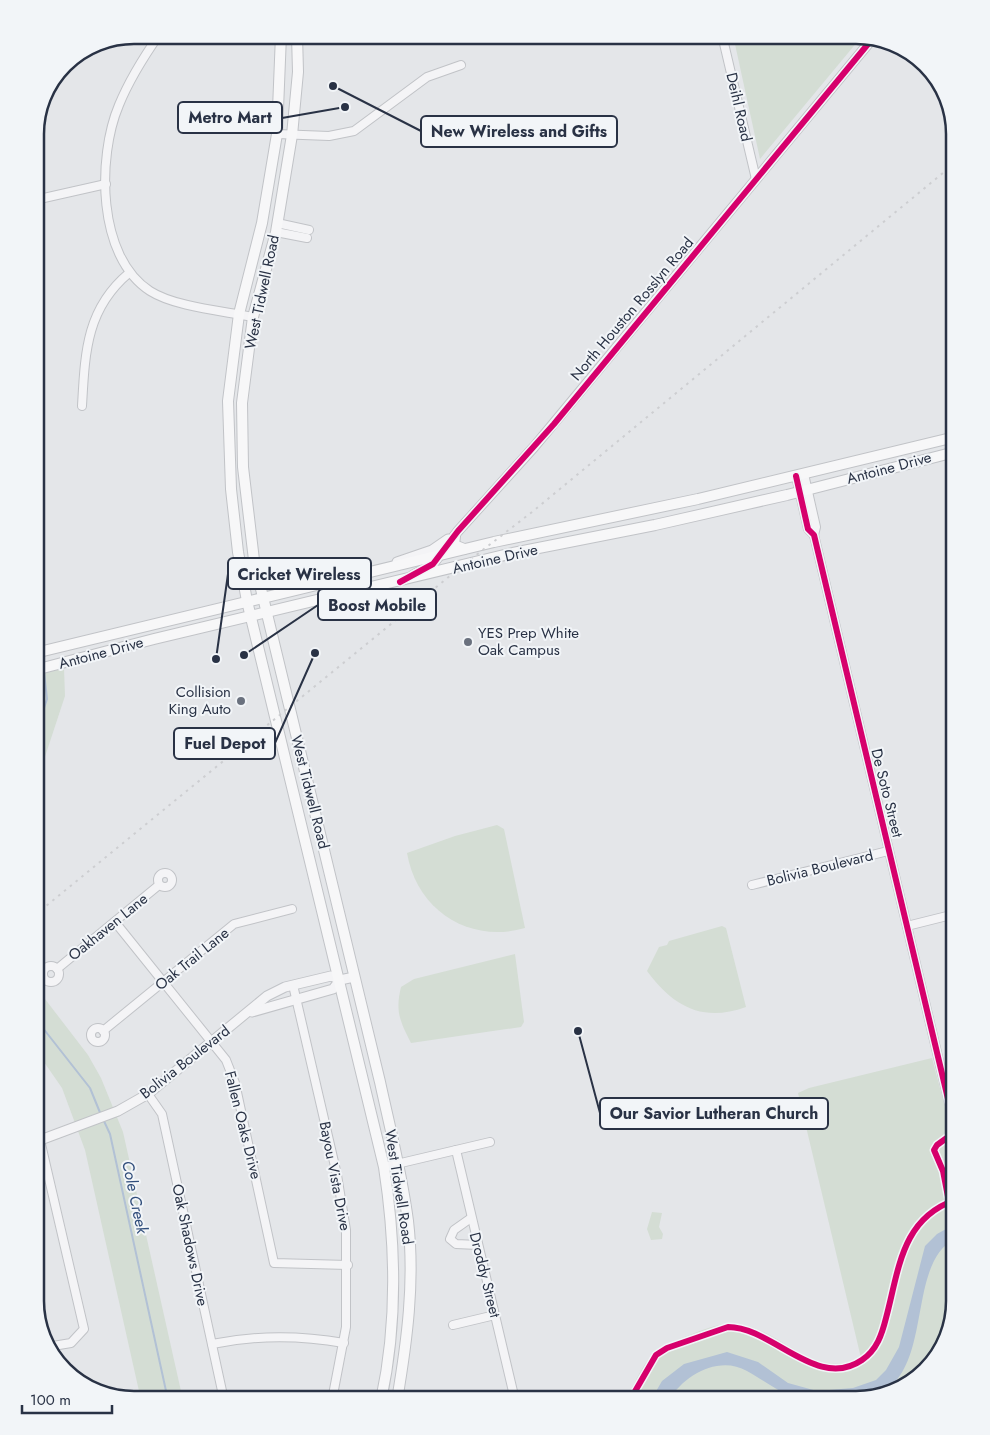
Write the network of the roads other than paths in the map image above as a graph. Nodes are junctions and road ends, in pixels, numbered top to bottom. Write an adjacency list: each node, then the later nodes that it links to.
1 (154, 44): 10 (street)
2 (281, 44): 7 (main road, West Tidwell Road)
3 (297, 44): 8 (main road, West Tidwell Road)
4 (724, 44): 9 (street, Deihl Road)
5 (868, 44): 9 (street, North Houston Rosslyn Road)
6 (461, 65): 8 (street)
7 (277, 134): 8 (street); 12 (main road, West Tidwell Road)
8 (292, 135): 13 (main road, West Tidwell Road)
9 (756, 179): 25 (street, North Houston Rosslyn Road)
10 (106, 184): 11 (street); 15 (street)
11 (44, 198)
12 (262, 224): 13 (main road); 16 (main road, West Tidwell Road)
13 (277, 227): 14 (street); 17 (main road, West Tidwell Road)
14 (308, 234)
15 (129, 273): 16 (street); 20 (street)
16 (239, 314): 17 (street); 18 (main road, West Tidwell Road)
17 (253, 317): 19 (main road, West Tidwell Road)
18 (228, 401): 19 (street); 33 (main road, West Tidwell Road)
19 (242, 403): 32 (main road, West Tidwell Road)
20 (82, 406)
21 (946, 439): 23 (main road, Antoine Drive)
22 (946, 454): 24 (main road, Antoine Drive)
23 (800, 475): 24 (street, De Soto Street); 26 (main road, Antoine Drive)
24 (804, 491): 30 (main road, Antoine Drive); 42 (street, De Soto Street)
25 (456, 533): 26 (main road); 27 (street, North Houston Rosslyn Road); 28 (street, North Houston Rosslyn Road)
26 (464, 549): 27 (main road, Antoine Drive)
27 (440, 555): 28 (main road, Antoine Drive); 30 (street, North Houston Rosslyn Road)
28 (383, 568): 29 (main road, Antoine Drive)
29 (361, 573): 31 (main road); 32 (main road, Antoine Drive)
30 (400, 582): 31 (main road, Antoine Drive)
31 (364, 589): 34 (main road, Antoine Drive)
32 (263, 598): 33 (main road, Antoine Drive); 34 (main road, West Tidwell Road)
33 (248, 601): 35 (main road, West Tidwell Road); 36 (main road, Antoine Drive)
34 (266, 612): 35 (main road, Antoine Drive); 38 (main road, West Tidwell Road)
35 (251, 616): 37 (main road, Antoine Drive); 39 (main road, West Tidwell Road)
36 (44, 651)
37 (44, 668)
38 (285, 691): 39 (main road); 40 (main road, West Tidwell Road)
39 (270, 696): 41 (main road, West Tidwell Road)
40 (309, 789): 41 (main road); 43 (main road, West Tidwell Road)
41 (295, 792): 44 (main road, West Tidwell Road)
42 (888, 851): 46 (street, Bolivia Boulevard); 50 (street, De Soto Street)
43 (329, 874): 44 (main road); 52 (main road, West Tidwell Road)
44 (315, 878): 53 (main road, West Tidwell Road)
45 (159, 885): 49 (street, Oakhaven Lane)
46 (752, 885)
47 (292, 909): 54 (street, Oak Trail Lane)
48 (946, 916): 50 (street)
49 (115, 922): 51 (street, Oakhaven Lane); 54 (street, Fallen Oaks Drive)
50 (907, 926): 62 (street, De Soto Street)
51 (57, 969)
52 (354, 977): 53 (street, Bolivia Boulevard); 60 (main road, West Tidwell Road)
53 (340, 980): 55 (street, Bolivia Boulevard); 56 (street, Bolivia Boulevard); 61 (main road, West Tidwell Road)
54 (163, 982): 58 (street, Oak Trail Lane); 59 (street, Fallen Oaks Drive)
55 (293, 985): 56 (street, Bayou Vista Drive); 57 (street, Bolivia Boulevard)
56 (296, 999): 57 (street, Bolivia Boulevard); 72 (street, Bayou Vista Drive)
57 (249, 1013): 59 (street, Bolivia Boulevard)
58 (103, 1031)
59 (213, 1042): 63 (street, Bolivia Boulevard); 72 (street, Fallen Oaks Drive)
60 (380, 1082): 61 (main road); 67 (main road, West Tidwell Road)
61 (365, 1084): 69 (main road, West Tidwell Road)
62 (946, 1090)
63 (148, 1094): 64 (street, Bolivia Boulevard); 78 (street, Oak Shadows Drive)
64 (44, 1139)
65 (490, 1142): 66 (street)
66 (456, 1150): 67 (street); 70 (street, Droddy Street)
67 (398, 1163): 69 (street); 74 (main road, West Tidwell Road)
68 (44, 1166): 79 (street)
69 (384, 1167): 73 (main road, West Tidwell Road)
70 (471, 1218): 71 (street, Droddy Street); 71 (street)
71 (478, 1245): 75 (street, Droddy Street)
72 (348, 1265): 77 (street, Bayou Vista Drive)
73 (395, 1286): 74 (main road); 82 (main road, West Tidwell Road)
74 (410, 1287): 83 (main road, West Tidwell Road)
75 (495, 1315): 76 (street); 84 (street, Droddy Street)
76 (453, 1325)
77 (344, 1343): 78 (street); 81 (street, Bayou Vista Drive)
78 (212, 1344): 80 (street, Oak Shadows Drive)
79 (56, 1346)
80 (222, 1391)
81 (334, 1391)
82 (382, 1391)
83 (398, 1391)
84 (513, 1391)

